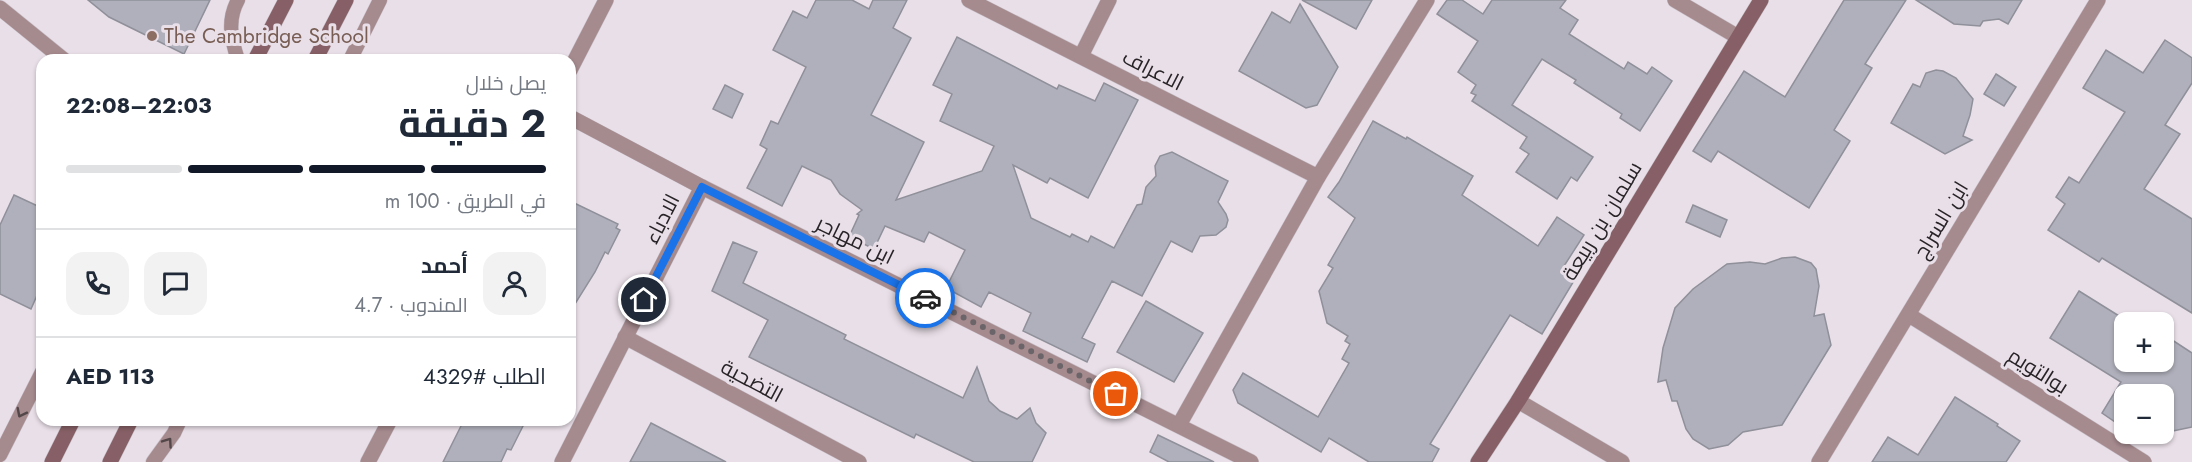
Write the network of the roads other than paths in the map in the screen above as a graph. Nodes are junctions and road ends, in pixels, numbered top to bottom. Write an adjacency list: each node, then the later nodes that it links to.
1 (238, 0): 15 (lane)
2 (286, 0): 16 (street)
3 (346, 0): 17 (street)
4 (380, 0): 18 (lane)
5 (606, 0): 20 (street)
6 (969, 0): 19 (street, الاعراف)
7 (1110, 0): 19 (street)
8 (1427, 0): 22 (street)
9 (1675, 0): 13 (street)
10 (1761, 0): 13 (street, سلمان بن ربيعة)
11 (2098, 0): 24 (street, ابن السراج)
12 (0, 8): 14 (street)
13 (1738, 37): 27 (street, سلمان بن ربيعة)
14 (57, 54)
15 (236, 54)
16 (258, 54)
17 (318, 54)
18 (353, 54)
19 (1081, 56): 22 (street, الاعراف)
20 (576, 58)
21 (576, 120): 23 (street, ابن مهاجر)
22 (1318, 177): 28 (street)
23 (702, 187): 25 (street, الادباء); 28 (street, ابن مهاجر)
24 (1909, 315): 43 (street, ابن السراج); 44 (street, بوالتويم)
25 (625, 337): 38 (street, الادباء); 39 (street, التضحية)
26 (36, 384): 33 (lane, one-way to 33)
27 (1518, 401): 41 (street, سلمان بن ربيعة); 42 (street)
28 (1179, 424): 40 (street, ابن مهاجر)
29 (70, 426): 34 (street)
30 (128, 426): 35 (street)
31 (177, 426): 36 (lane, one-way to 31)
32 (387, 426): 37 (street)
33 (0, 455)
34 (52, 462)
35 (110, 462)
36 (153, 462)
37 (368, 462)
38 (562, 462)
39 (859, 462)
40 (1251, 462)
41 (1478, 462)
42 (1622, 462)
43 (1819, 462)
44 (2145, 462)

